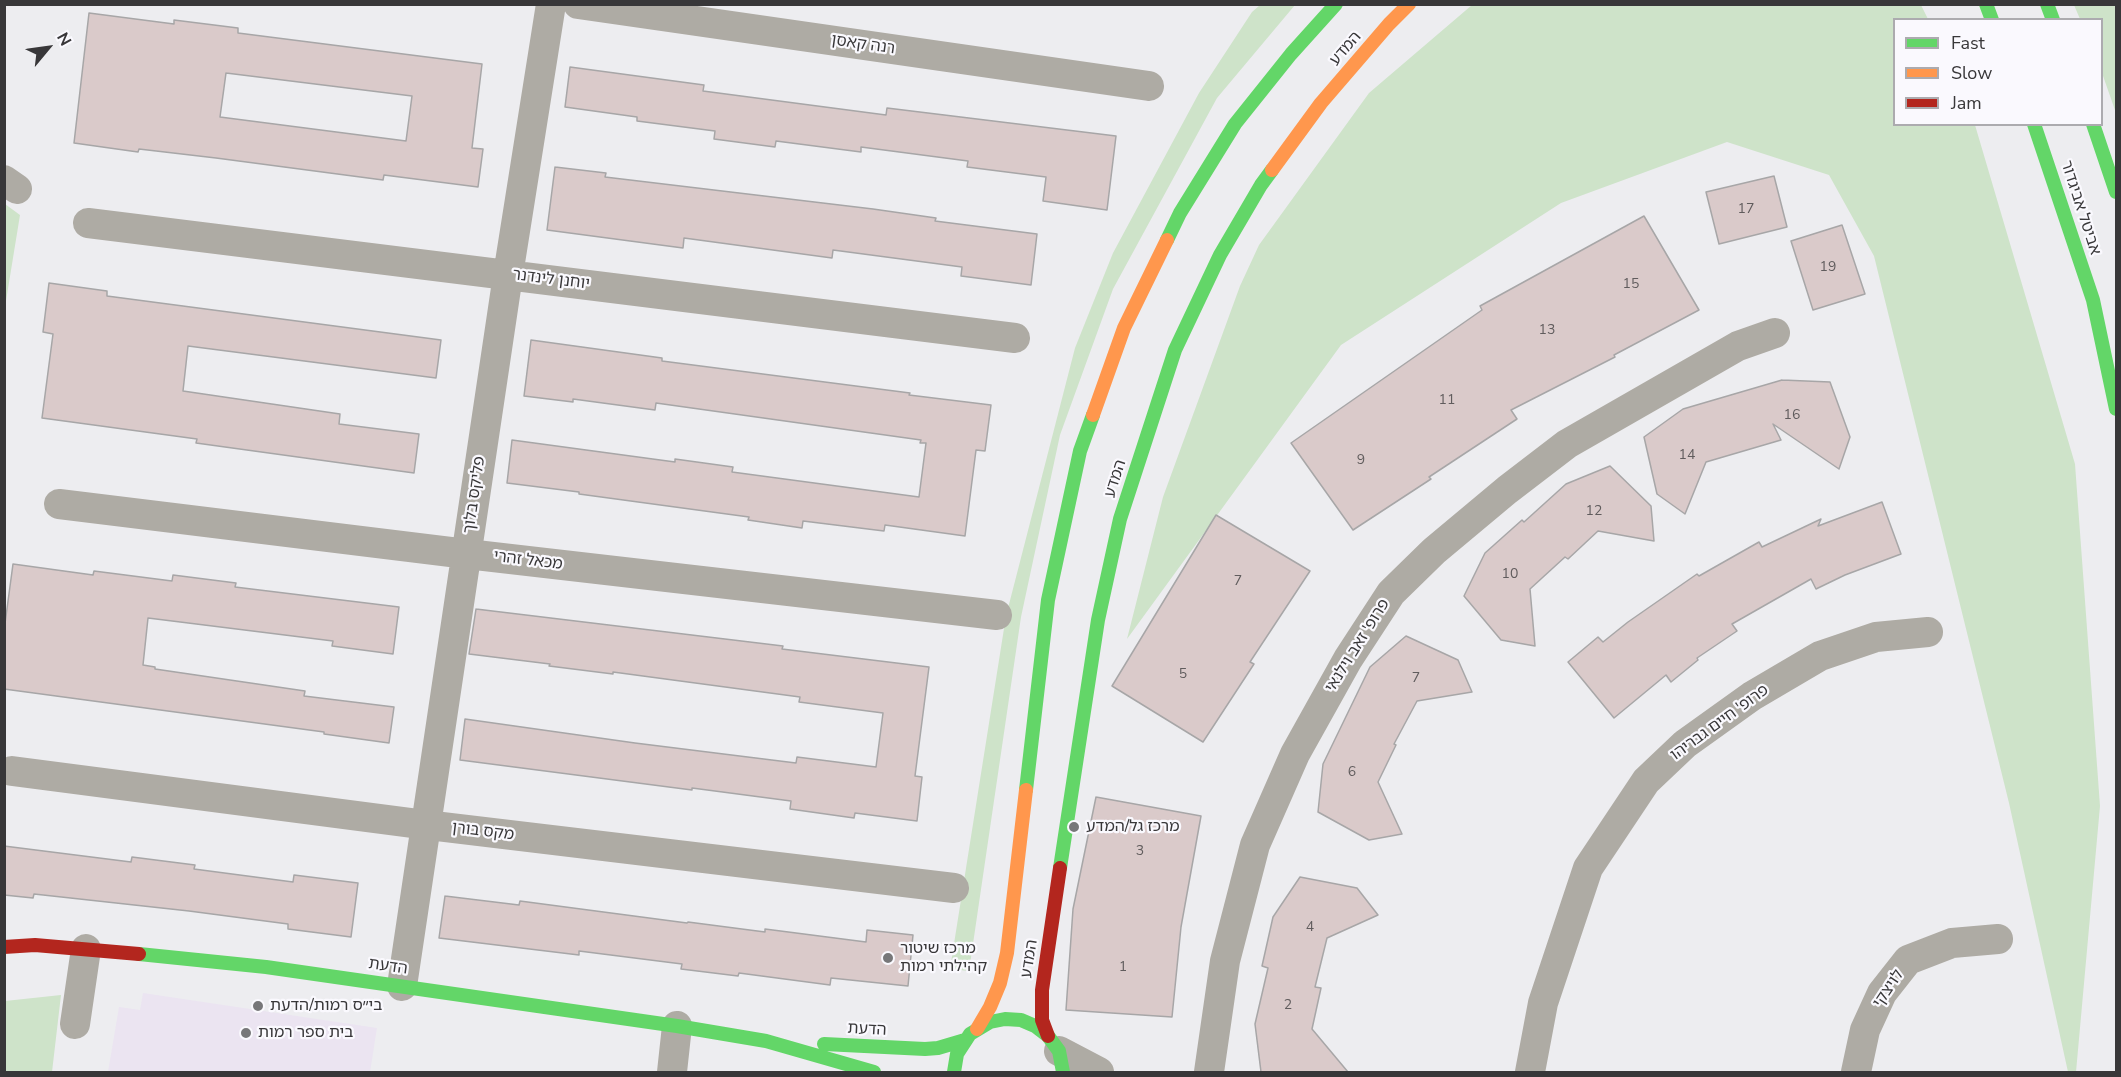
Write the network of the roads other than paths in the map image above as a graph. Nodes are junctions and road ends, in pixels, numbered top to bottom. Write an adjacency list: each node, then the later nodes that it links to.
1 (551, 4): 12 (street, פליקס בלוך)
2 (578, 4): 7 (street, רנה קאסן)
3 (1336, 4): 29 (street, המדע)
4 (1409, 4): 32 (street, המדע)
5 (2047, 4): 6 (street)
6 (2053, 18)
7 (1149, 86)
8 (2035, 126): 15 (street, אביטל אביגדור)
9 (2094, 126): 10 (street)
10 (2116, 192)
11 (88, 223): 12 (street, יוחנן לינדנר)
12 (508, 275): 14 (street, יוחנן לינדנר); 17 (street, פליקס בלוך)
13 (1775, 333): 37 (street, פרופ' זאב וילנאי)
14 (1015, 338)
15 (2116, 409)
16 (58, 504): 17 (street, מכאל זהרי)
17 (467, 554): 18 (street, מכאל זהרי); 21 (street, פליקס בלוך)
18 (997, 615)
19 (1928, 632): 38 (street, פרופ' חיים גבריהו)
20 (12, 771): 21 (street, מקס בורן)
21 (427, 825): 22 (street, מקס בורן); 26 (street, פליקס בלוך)
22 (954, 888)
23 (1998, 939): 39 (street, לויצקי)
24 (4, 947): 25 (street, הדעת)
25 (86, 949): 26 (street, הדעת); 27 (street)
26 (402, 986): 28 (street, הדעת)
27 (75, 1024)
28 (677, 1026): 31 (street, הדעת); 33 (street)
29 (977, 1029): 30 (street); 32 (street)
30 (965, 1040): 31 (street, הדעת); 35 (street)
31 (766, 1041): 34 (street, הדעת)
32 (1056, 1053): 36 (street)
33 (672, 1072)
34 (874, 1072)
35 (954, 1072)
36 (1099, 1072)
37 (1209, 1072)
38 (1530, 1072)
39 (1857, 1072)

